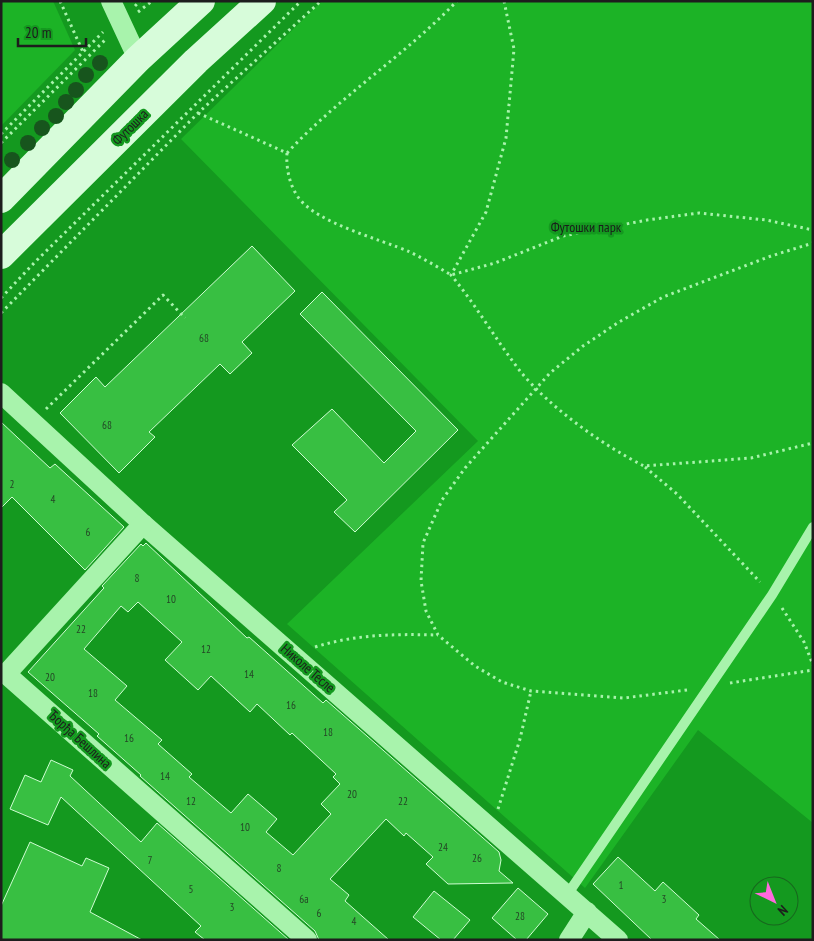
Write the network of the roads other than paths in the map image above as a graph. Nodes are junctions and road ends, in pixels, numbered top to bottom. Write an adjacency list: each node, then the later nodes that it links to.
1 (202, 1): 4 (main road)
2 (262, 1): 6 (main road, Футошка)
3 (115, 10): 4 (street)
4 (138, 58): 5 (main road)
5 (1, 199)
6 (1, 255)
7 (1, 393): 8 (street, Николе Тесле)
8 (144, 524): 10 (street, Николе Тесле); 12 (street, Ђорђа Бешлина)
9 (813, 527): 10 (lane)
10 (567, 895): 11 (street, Николе Тесле)
11 (587, 912): 13 (street); 14 (street, Николе Тесле)
12 (307, 940)
13 (569, 940)
14 (618, 940)

